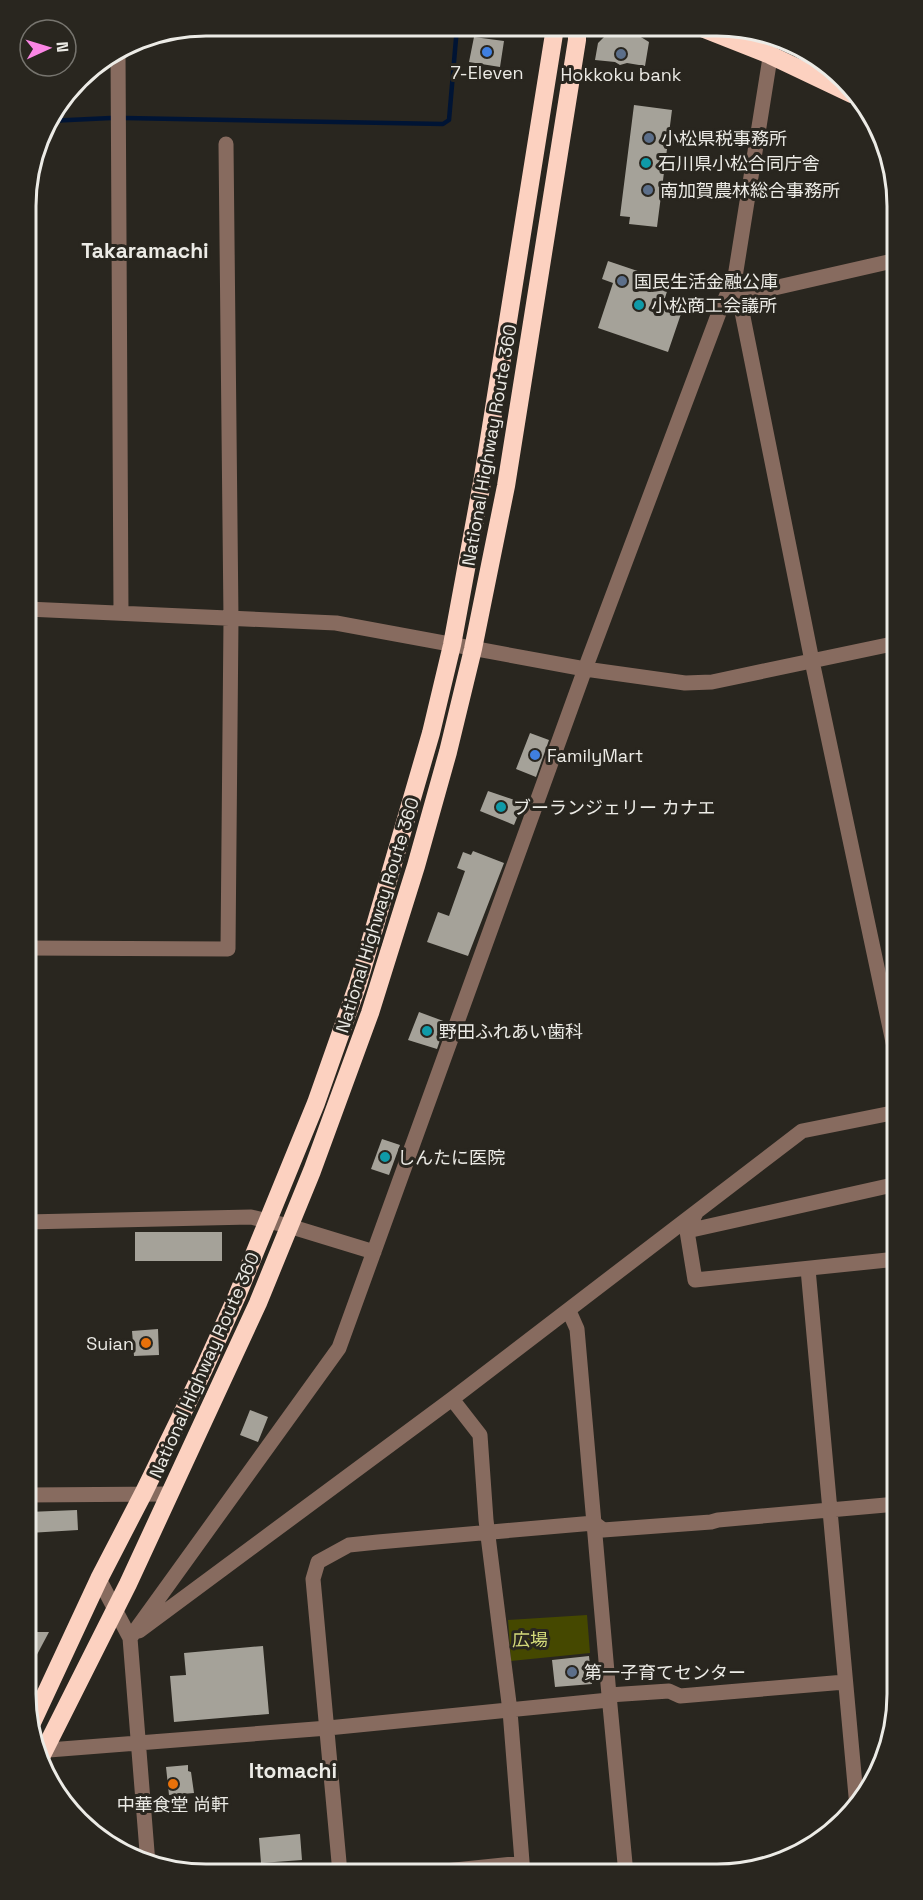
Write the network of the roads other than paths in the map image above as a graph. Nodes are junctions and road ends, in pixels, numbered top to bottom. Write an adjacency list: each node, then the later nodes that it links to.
1 (554, 36): 14 (highway, National Highway Route 360)
2 (577, 36): 16 (highway, National Highway Route 360)
3 (733, 37): 4 (highway)
4 (772, 47): 6 (highway); 9 (street)
5 (118, 61): 12 (street)
6 (835, 84)
7 (226, 144): 13 (street)
8 (887, 262): 10 (street)
9 (735, 277): 10 (street); 18 (street)
10 (739, 296): 17 (street)
11 (36, 609): 12 (street)
12 (121, 613): 13 (street)
13 (231, 619): 14 (street); 19 (street)
14 (452, 645): 16 (street); 24 (highway, National Highway Route 360)
15 (887, 645): 17 (street)
16 (473, 649): 18 (street); 26 (highway, National Highway Route 360)
17 (812, 661): 18 (street); 20 (street)
18 (585, 669): 28 (street)
19 (36, 948)
20 (887, 1014)
21 (887, 1114): 23 (street)
22 (887, 1187): 27 (street)
23 (699, 1208): 27 (street); 31 (street)
24 (268, 1221): 25 (street); 26 (street); 34 (highway, National Highway Route 360)
25 (36, 1222)
26 (289, 1226): 28 (street); 35 (highway, National Highway Route 360)
27 (687, 1231): 30 (street)
28 (374, 1252): 42 (street)
29 (887, 1260): 30 (street)
30 (808, 1269): 37 (street)
31 (569, 1311): 32 (street); 38 (street)
32 (452, 1399): 39 (street); 42 (street)
33 (36, 1494): 34 (street)
34 (143, 1494): 35 (street); 40 (highway, National Highway Route 360)
35 (169, 1494): 41 (highway, National Highway Route 360)
36 (887, 1505): 37 (street)
37 (828, 1510): 38 (street); 43 (street)
38 (594, 1523): 39 (street); 44 (street)
39 (488, 1532): 45 (street); 47 (street)
40 (99, 1579): 41 (street); 46 (highway, National Highway Route 360)
41 (115, 1610): 42 (street); 48 (highway, National Highway Route 360)
42 (130, 1638): 49 (street)
43 (845, 1682): 44 (street); 51 (street)
44 (609, 1698): 45 (street); 55 (street)
45 (510, 1710): 47 (street); 54 (street)
46 (37, 1712)
47 (328, 1728): 49 (street); 53 (street)
48 (44, 1744)
49 (138, 1744): 50 (street); 52 (street)
50 (46, 1752)
51 (856, 1792)
52 (147, 1853)
53 (339, 1864)
54 (523, 1864)
55 (625, 1864)

